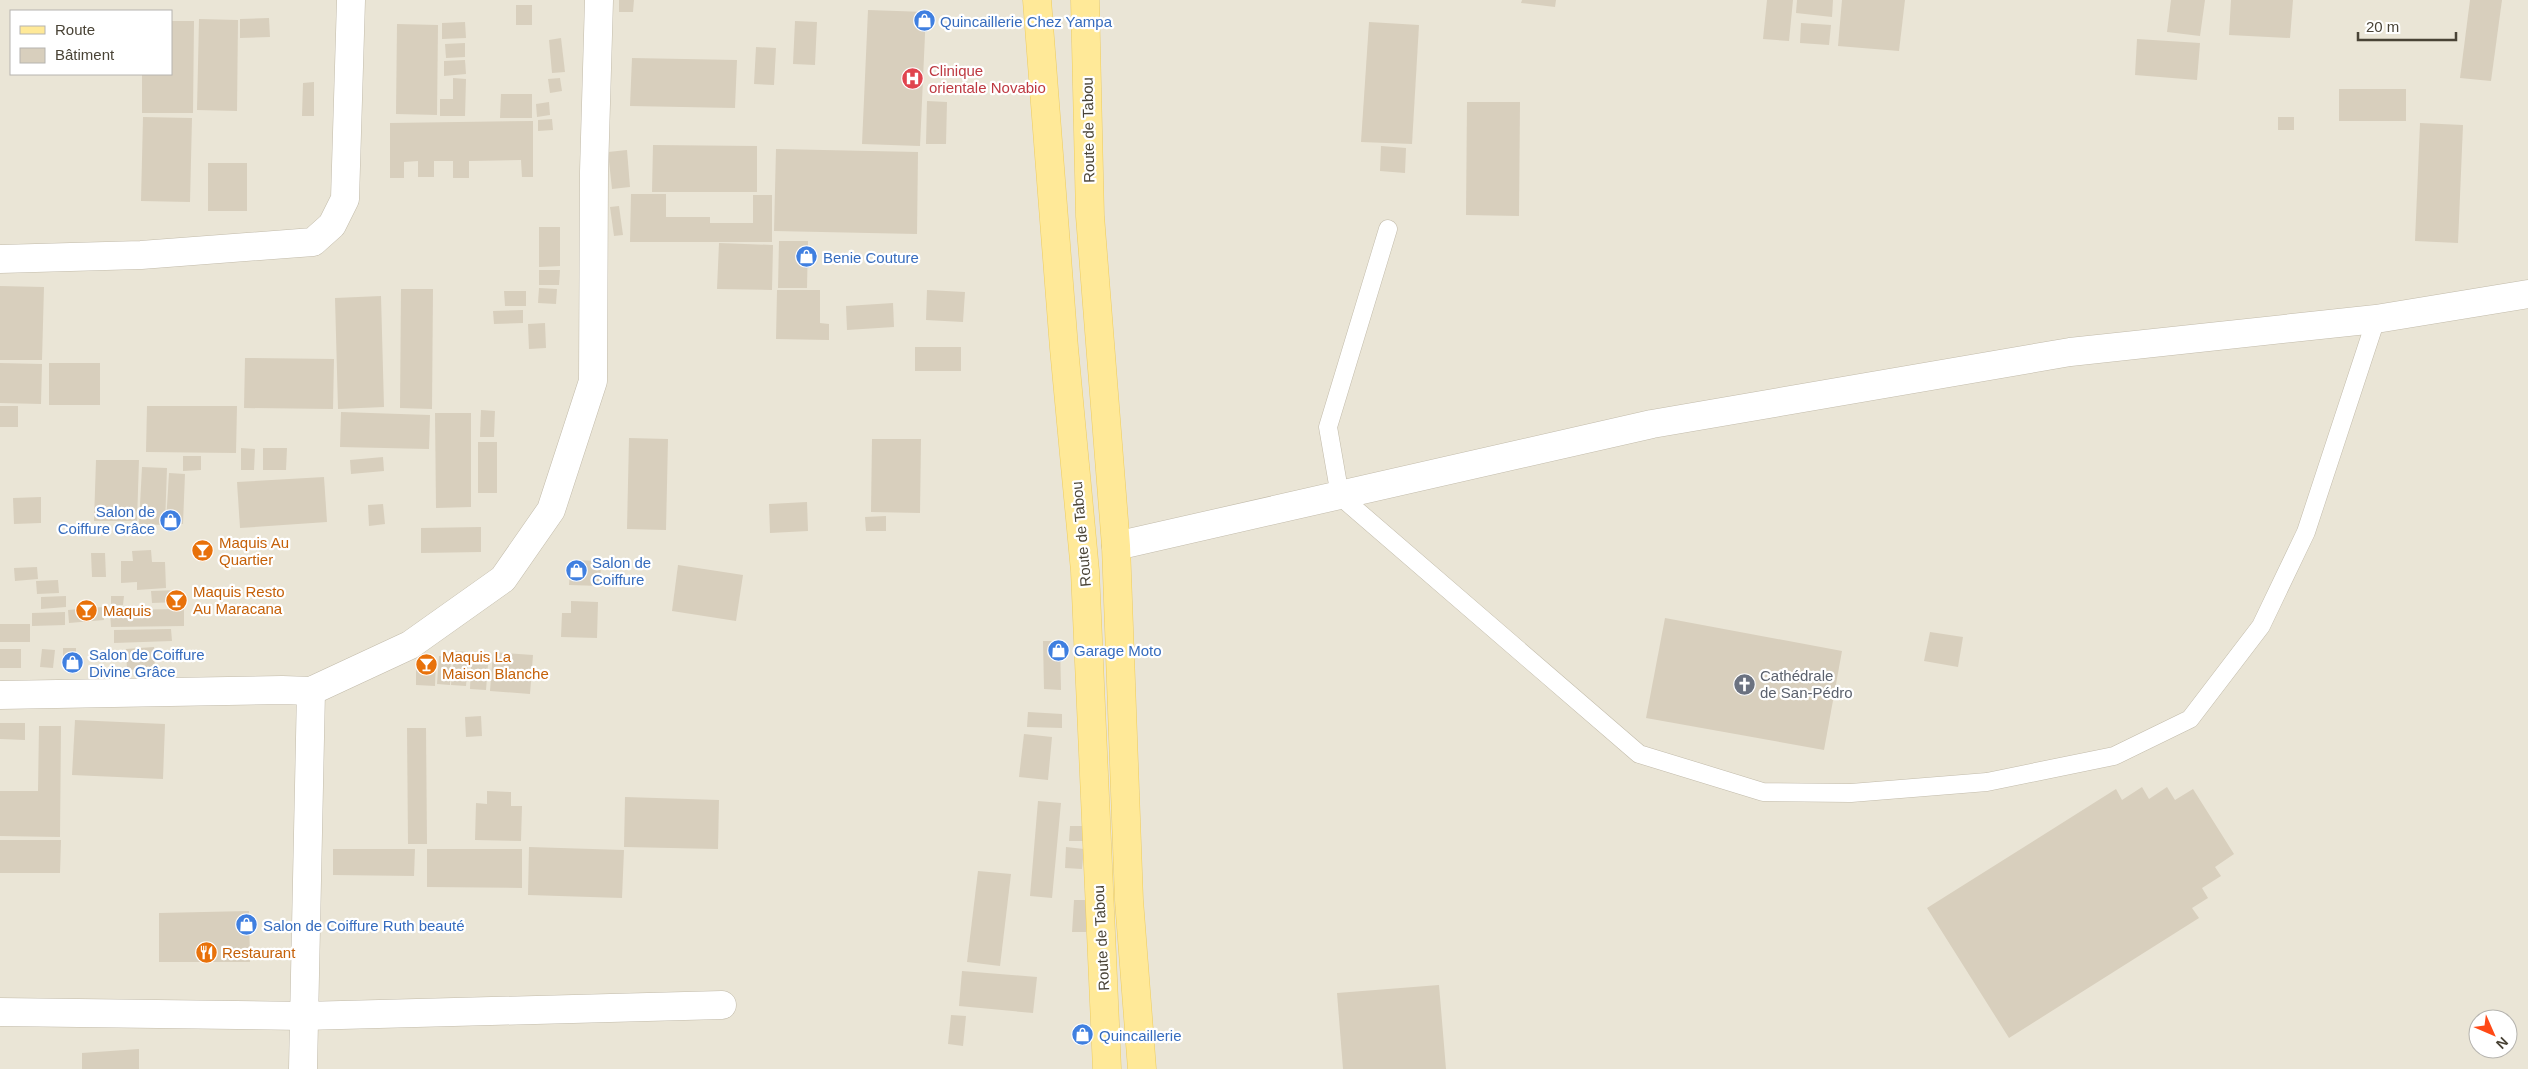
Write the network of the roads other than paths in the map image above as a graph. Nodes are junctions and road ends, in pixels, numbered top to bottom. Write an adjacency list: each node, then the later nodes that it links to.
1 (350, 0): 6 (street)
2 (599, 0): 11 (street)
3 (1037, 0): 17 (main road, Route de Tabou)
4 (1085, 0): 10 (main road, Route de Tabou)
5 (1388, 229): 9 (lane)
6 (0, 259)
7 (2528, 294): 8 (street)
8 (2376, 319): 9 (street); 9 (lane)
9 (1340, 496): 10 (street)
10 (1116, 546): 18 (main road, Route de Tabou)
11 (312, 691): 12 (street); 15 (street)
12 (0, 695)
13 (722, 1005): 15 (street)
14 (0, 1012): 15 (street)
15 (304, 1016): 16 (street)
16 (304, 1069)
17 (1106, 1069)
18 (1142, 1069)

